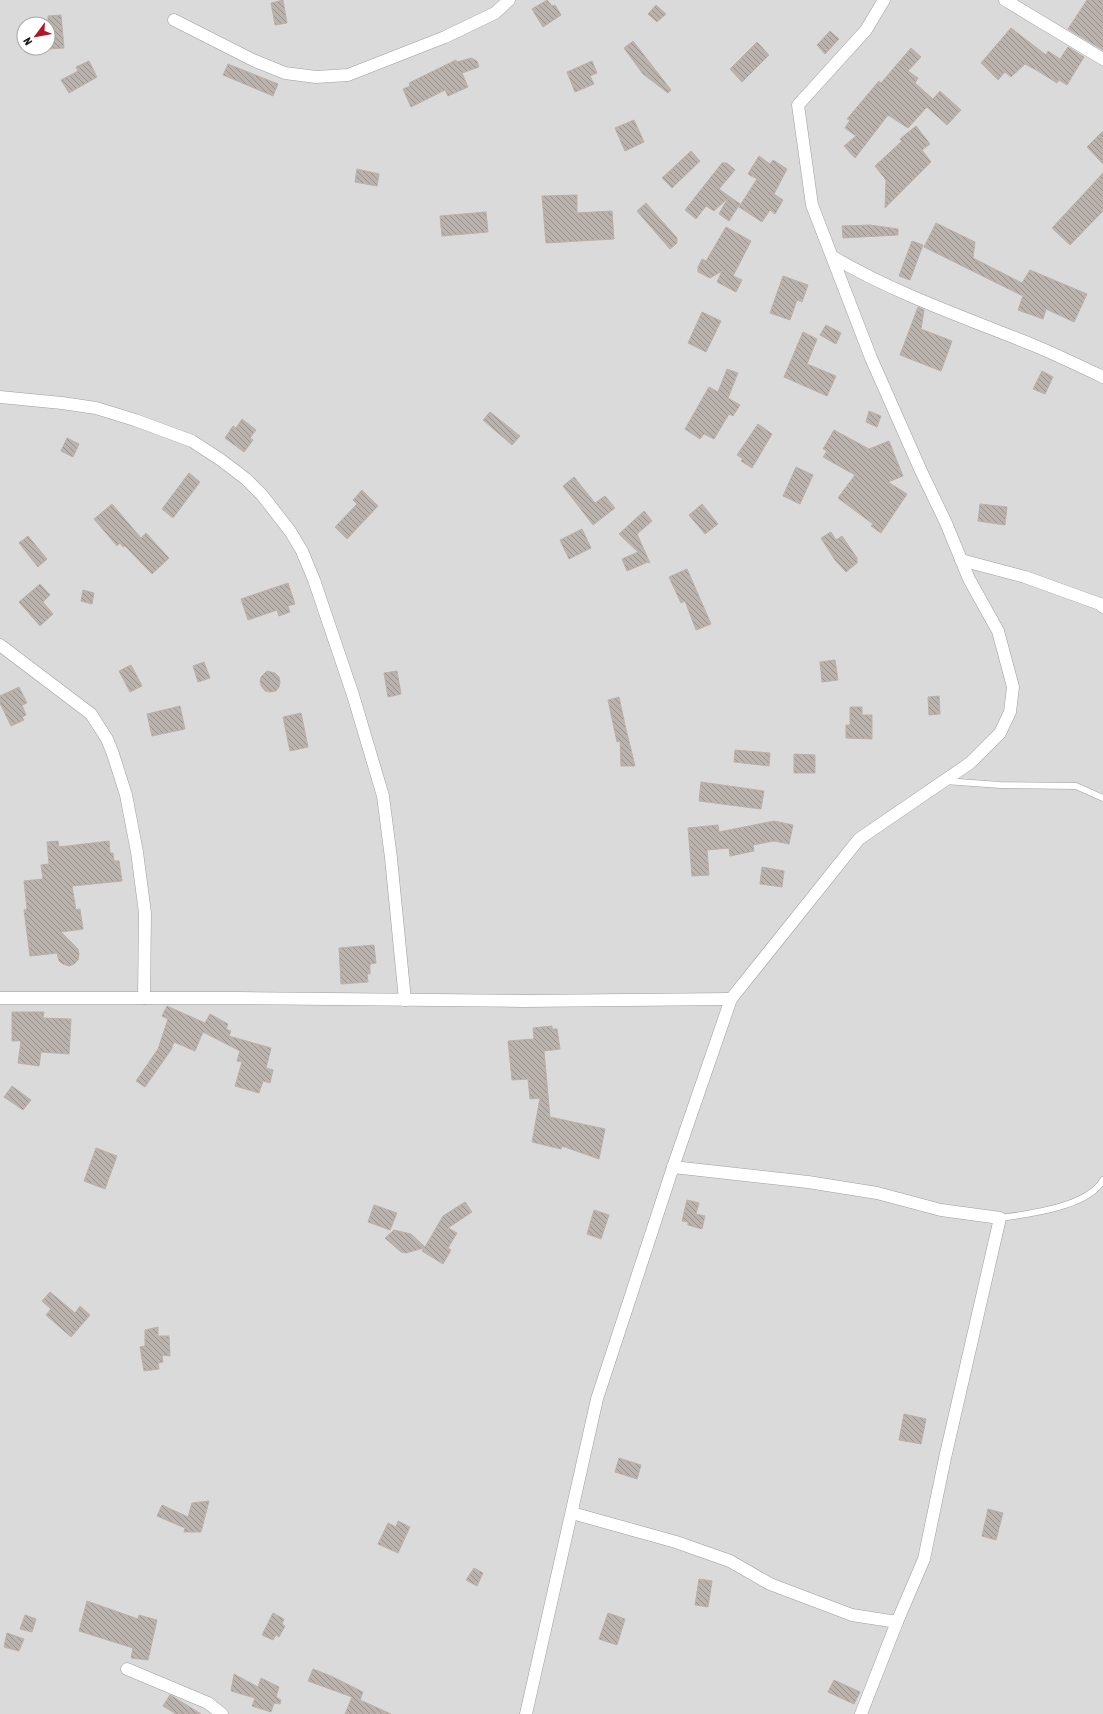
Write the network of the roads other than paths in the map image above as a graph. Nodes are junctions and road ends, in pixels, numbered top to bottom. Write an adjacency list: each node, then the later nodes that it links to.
1 (510, 0): 4 (street)
2 (884, 0): 6 (street)
3 (1005, 0): 5 (street)
4 (174, 20)
5 (1103, 59)
6 (832, 257): 7 (street); 9 (street)
7 (1103, 377)
8 (0, 397): 17 (street)
9 (961, 560): 10 (street); 12 (street)
10 (1103, 607)
11 (0, 645): 15 (street)
12 (943, 781): 13 (lane); 16 (street)
13 (1103, 798)
14 (0, 998): 15 (street)
15 (144, 998): 17 (street)
16 (731, 999): 17 (street); 18 (street)
17 (405, 1000)
18 (673, 1167): 20 (street); 21 (street)
19 (1103, 1180): 20 (lane)
20 (1000, 1218): 22 (street)
21 (572, 1513): 22 (street); 25 (street)
22 (897, 1622): 26 (street)
23 (126, 1670): 24 (street)
24 (222, 1714)
25 (526, 1714)
26 (861, 1714)

